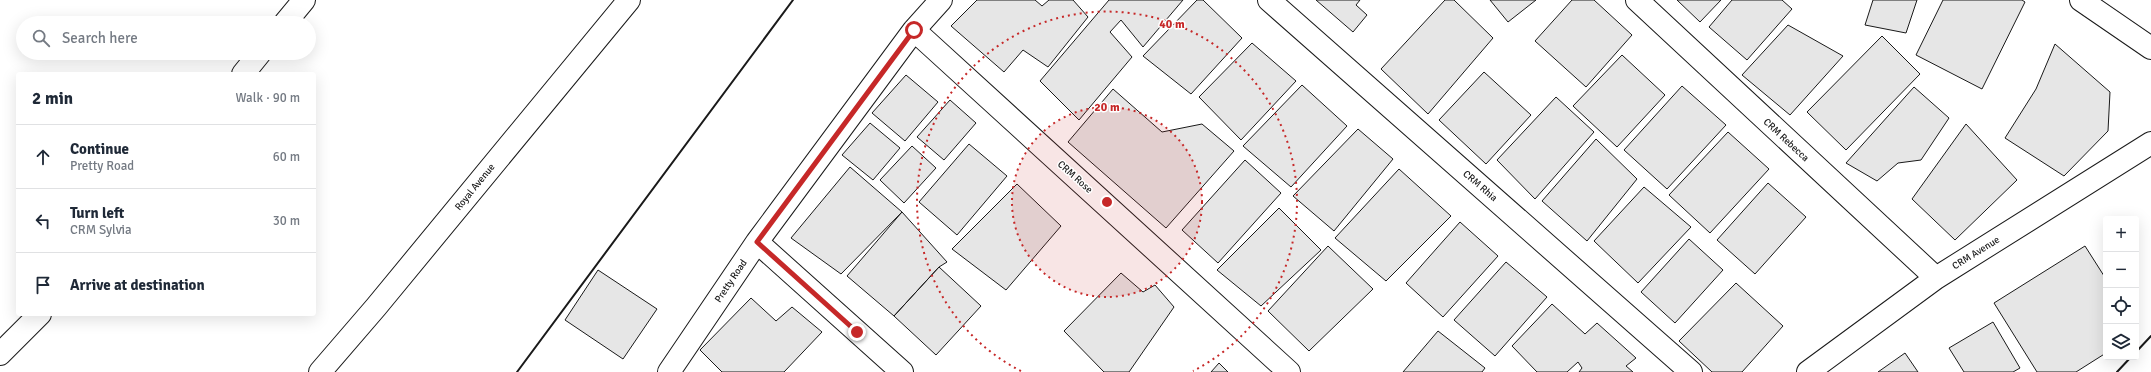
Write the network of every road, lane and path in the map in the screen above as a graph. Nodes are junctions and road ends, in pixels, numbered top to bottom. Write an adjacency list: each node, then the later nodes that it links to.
1 (304, 0): 7 (street)
2 (629, 0): 17 (street, Royal Avenue)
3 (940, 0): 8 (street, Pretty Road)
4 (1269, 0): 21 (street, CRM Rhia)
5 (1637, 0): 14 (street, CRM Rebecca)
6 (2081, 0): 9 (street)
7 (291, 16)
8 (914, 30): 13 (street, Pretty Road); 20 (street, CRM Rose)
9 (2151, 48)
10 (254, 60): 11 (street)
11 (245, 72)
12 (2151, 144): 14 (street, CRM Avenue)
13 (757, 242): 18 (street, Pretty Road); 19 (street)
14 (1936, 278): 22 (street, CRM Avenue)
15 (38, 316): 16 (street)
16 (0, 354)
17 (320, 372)
18 (669, 372)
19 (902, 372)
20 (1289, 372)
21 (1691, 372)
22 (1808, 372)

